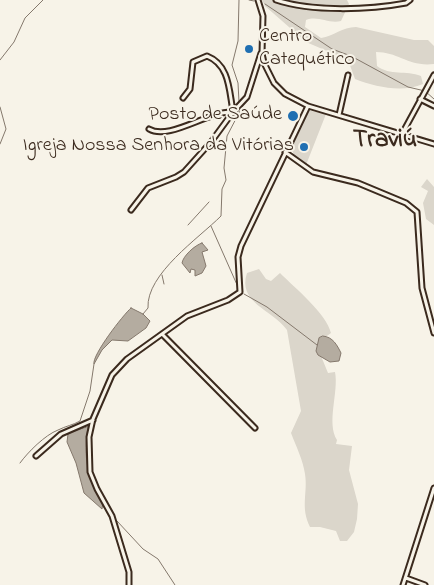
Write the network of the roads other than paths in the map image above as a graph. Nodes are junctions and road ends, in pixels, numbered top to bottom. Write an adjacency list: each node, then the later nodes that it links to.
1 (258, 0): 4 (street)
2 (276, 0): 3 (street)
3 (410, 0)
4 (262, 53): 9 (street); 11 (street)
5 (348, 75): 12 (street)
6 (434, 75): 8 (street)
7 (183, 98): 11 (street)
8 (420, 99): 10 (street); 14 (street)
9 (308, 106): 12 (street); 16 (street)
10 (434, 106)
11 (233, 112): 13 (street); 17 (street)
12 (339, 115): 14 (street)
13 (149, 129)
14 (402, 134): 15 (street)
15 (434, 144)
16 (285, 152): 18 (street); 19 (street)
17 (131, 210)
18 (434, 333)
19 (162, 334): 20 (street); 21 (street)
20 (93, 419): 22 (street); 25 (street)
21 (255, 428)
22 (36, 456)
23 (434, 488): 24 (street)
24 (406, 578): 26 (street); 27 (street)
25 (130, 585)
26 (403, 585)
27 (425, 585)

